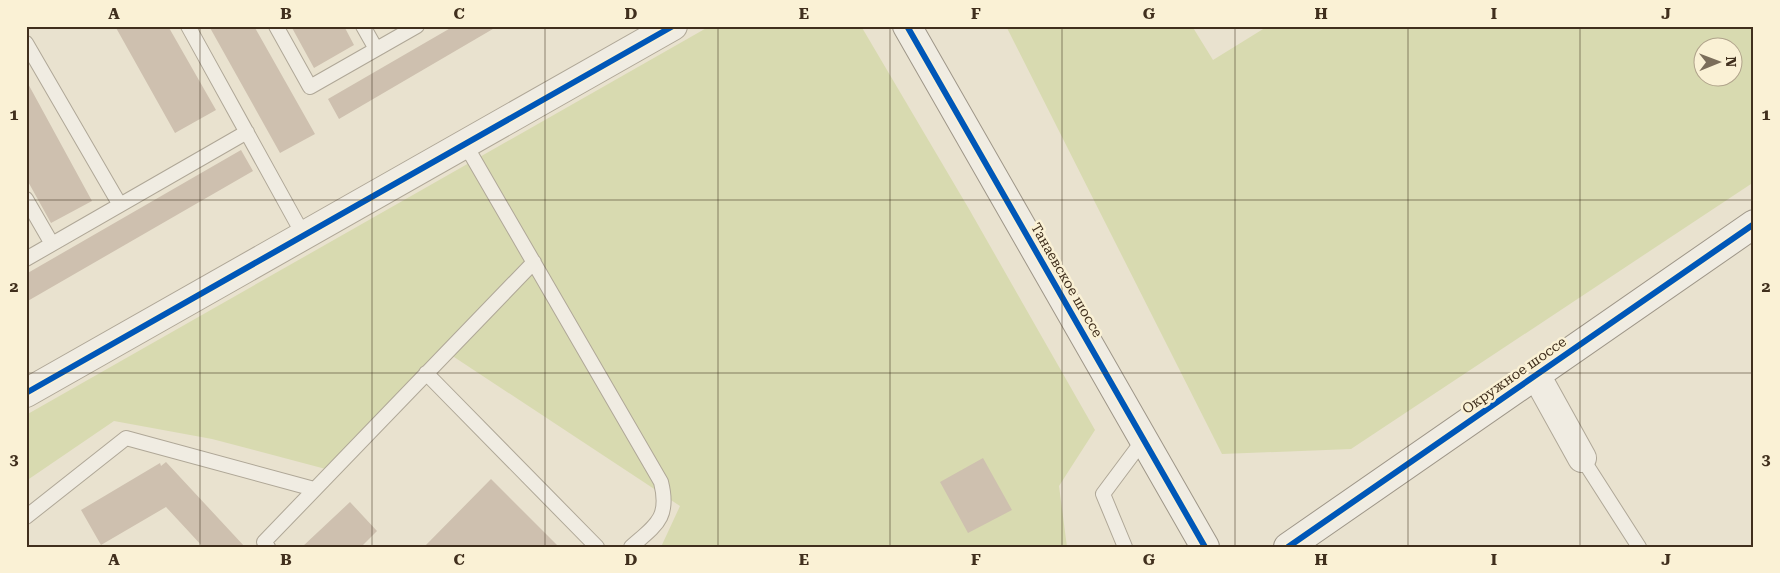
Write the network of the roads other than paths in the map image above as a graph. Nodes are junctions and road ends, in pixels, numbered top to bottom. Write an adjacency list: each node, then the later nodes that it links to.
1 (188, 26): 9 (lane)
2 (276, 26): 8 (lane)
3 (363, 26): 8 (lane)
4 (417, 26): 8 (lane)
5 (673, 26): 10 (street)
6 (907, 26): 21 (street, Танаевское шоссе)
7 (26, 42): 12 (lane)
8 (376, 50)
9 (247, 132): 12 (lane); 14 (lane)
10 (465, 144): 14 (street); 17 (lane)
11 (26, 198): 15 (lane)
12 (120, 205): 15 (lane)
13 (1754, 224): 19 (street, Окружное шоссе)
14 (304, 236): 20 (street)
15 (52, 244): 16 (lane)
16 (26, 259)
17 (534, 262): 18 (lane); 27 (lane)
18 (426, 373): 23 (lane); 26 (lane)
19 (1536, 375): 22 (street); 30 (street, Окружное шоссе)
20 (26, 394)
21 (1144, 440): 28 (lane); 29 (street, Танаевское шоссе)
22 (1582, 458): 31 (lane)
23 (314, 489): 24 (lane); 25 (lane)
24 (26, 517)
25 (268, 547)
26 (597, 547)
27 (631, 547)
28 (1125, 547)
29 (1205, 547)
30 (1288, 547)
31 (1639, 547)

